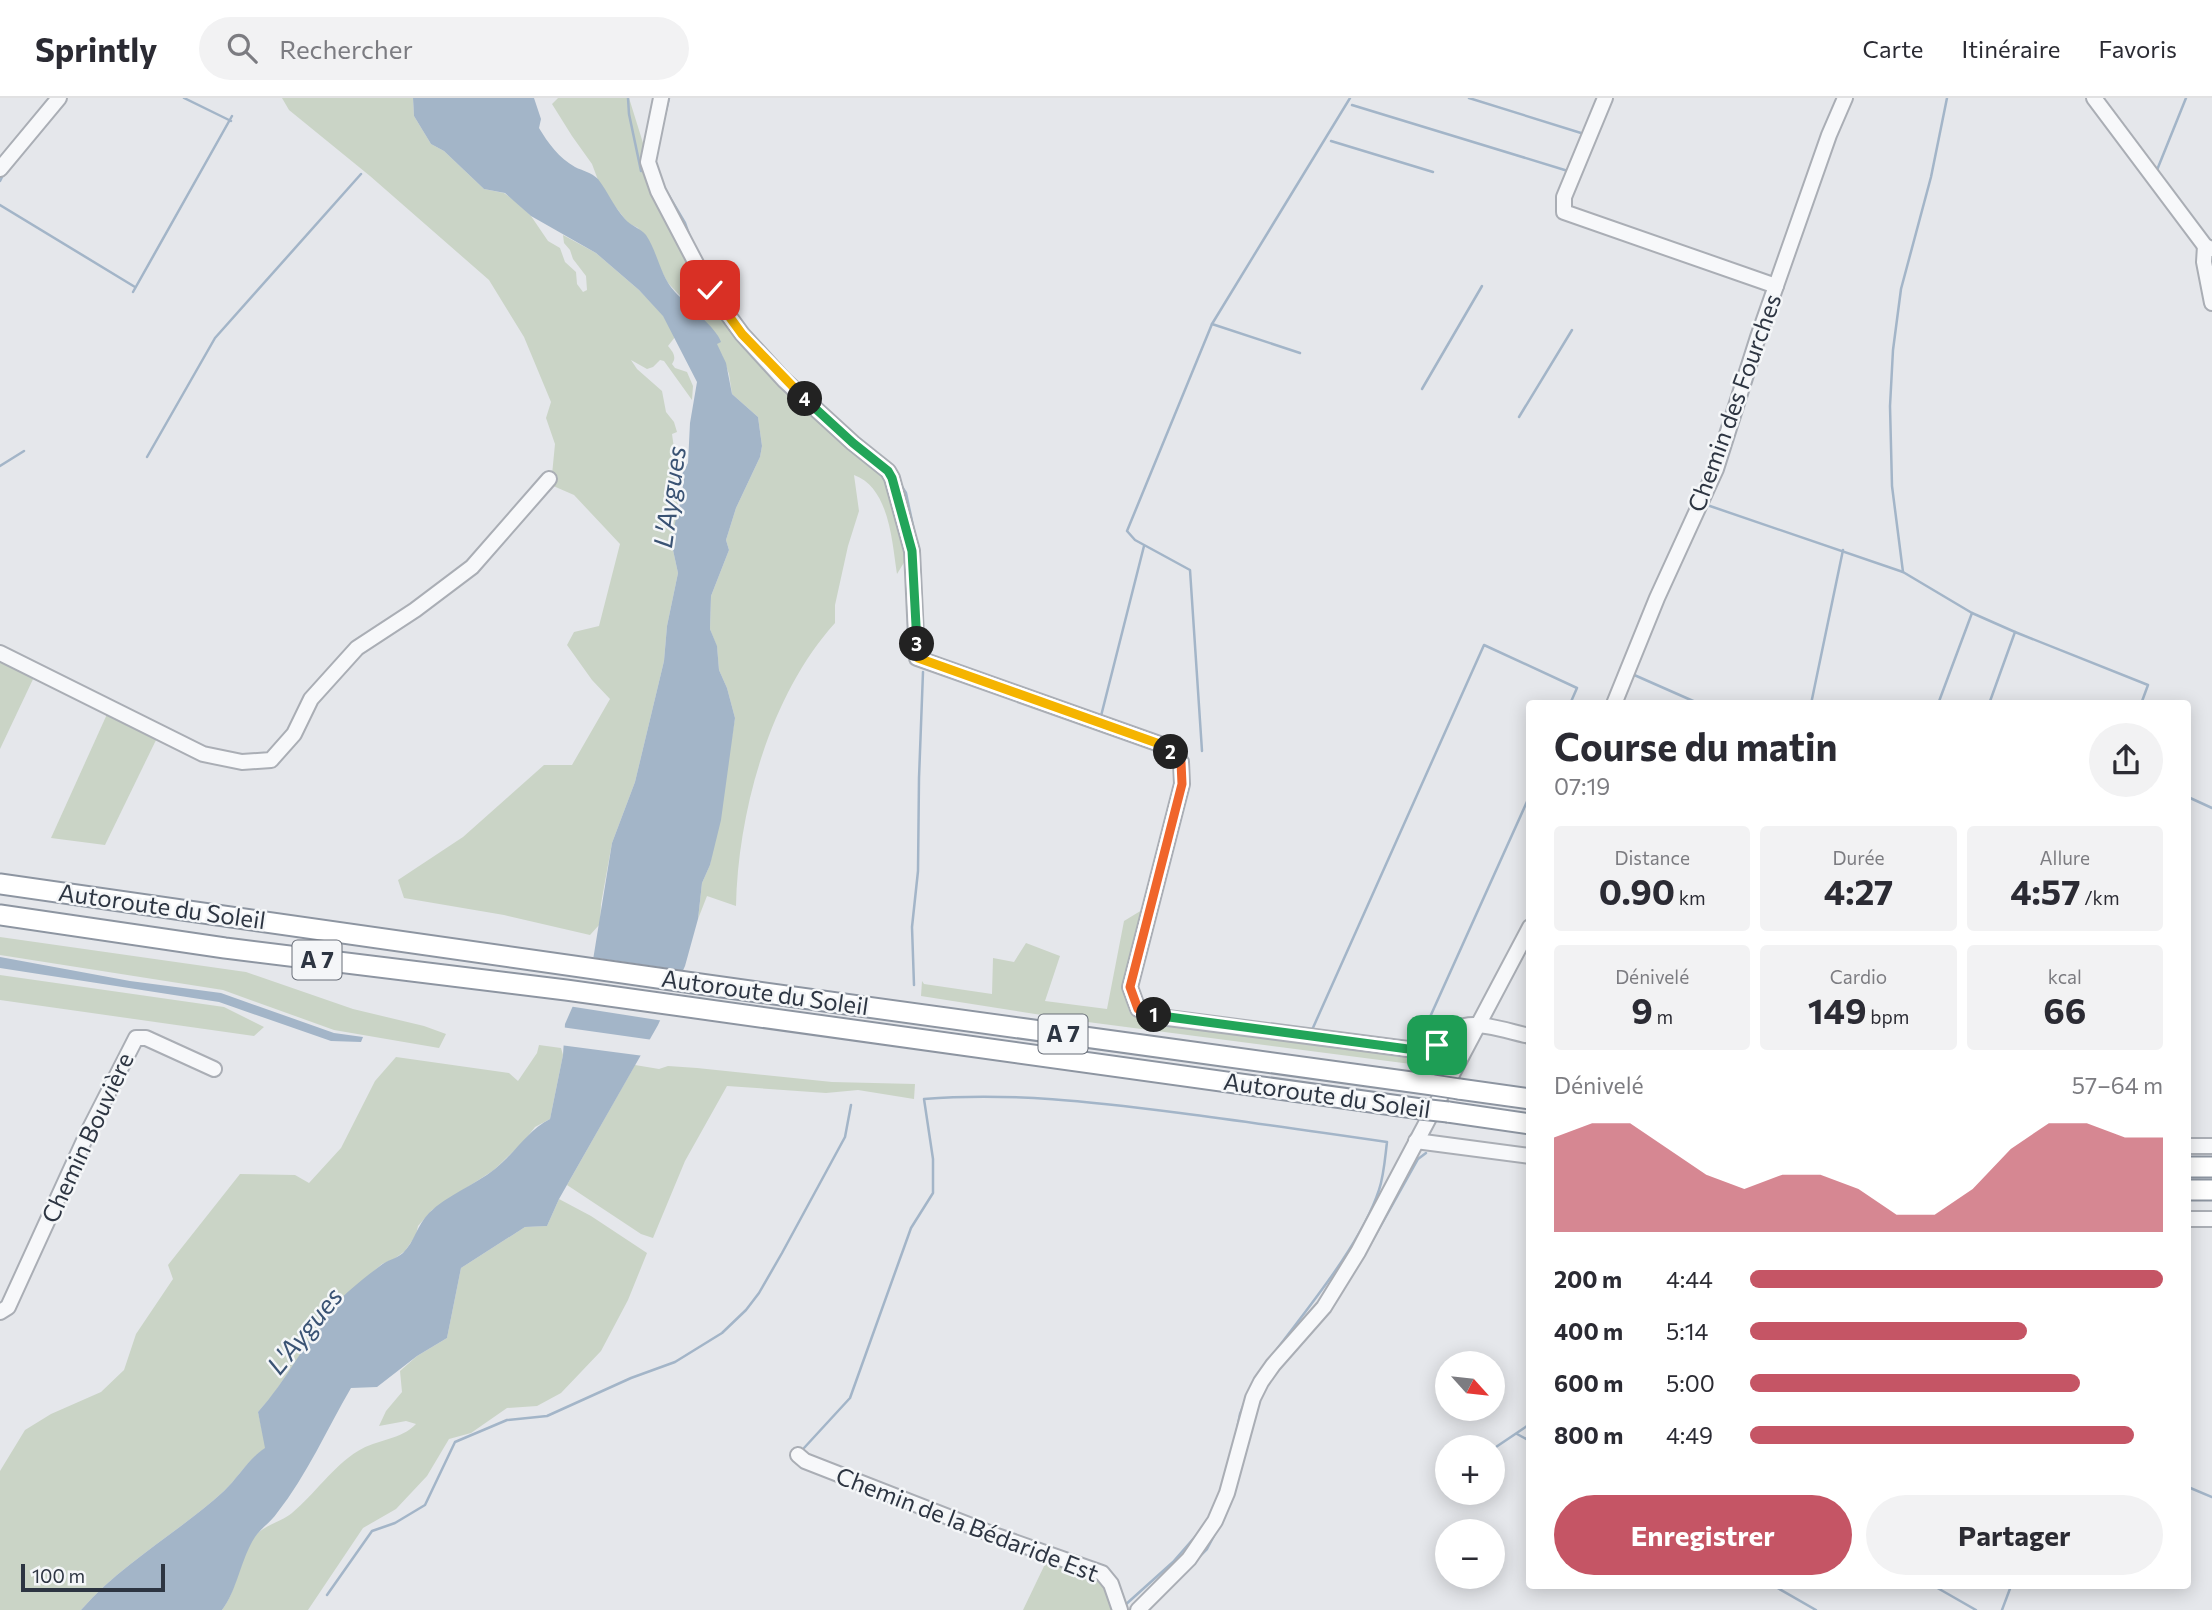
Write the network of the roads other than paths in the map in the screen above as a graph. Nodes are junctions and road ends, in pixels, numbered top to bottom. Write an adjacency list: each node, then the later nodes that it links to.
1 (59, 98): 6 (street)
2 (661, 98): 18 (street)
3 (1605, 98): 8 (street)
4 (1845, 98): 8 (street, Chemin des Fourches)
5 (2094, 98): 7 (street)
6 (0, 169)
7 (2209, 247): 9 (street)
8 (1776, 286): 12 (street, Chemin des Fourches)
9 (2212, 303)
10 (549, 480): 11 (street)
11 (0, 653)
12 (1616, 700)
13 (0, 884): 21 (highway, Autoroute du Soleil / A 7, bridge)
14 (0, 915): 22 (highway, Autoroute du Soleil / A 7, bridge)
15 (1526, 935): 16 (street)
16 (1478, 1025): 17 (street); 18 (street); 19 (street)
17 (1526, 1035)
18 (1428, 1043): 19 (street)
19 (1456, 1066): 23 (street)
20 (215, 1069): 33 (street, Chemin Bouvière)
21 (1526, 1098)
22 (1526, 1123)
23 (1419, 1136): 26 (street); 36 (street)
24 (2191, 1146): 25 (street)
25 (2212, 1146)
26 (1526, 1155)
27 (2191, 1167): 28 (highway)
28 (2212, 1167)
29 (2191, 1190): 30 (highway)
30 (2212, 1190)
31 (2191, 1219): 32 (street)
32 (2212, 1219)
33 (0, 1312)
34 (798, 1455): 35 (street, Chemin de la Bédaride Est)
35 (1120, 1610)
36 (1138, 1610)

